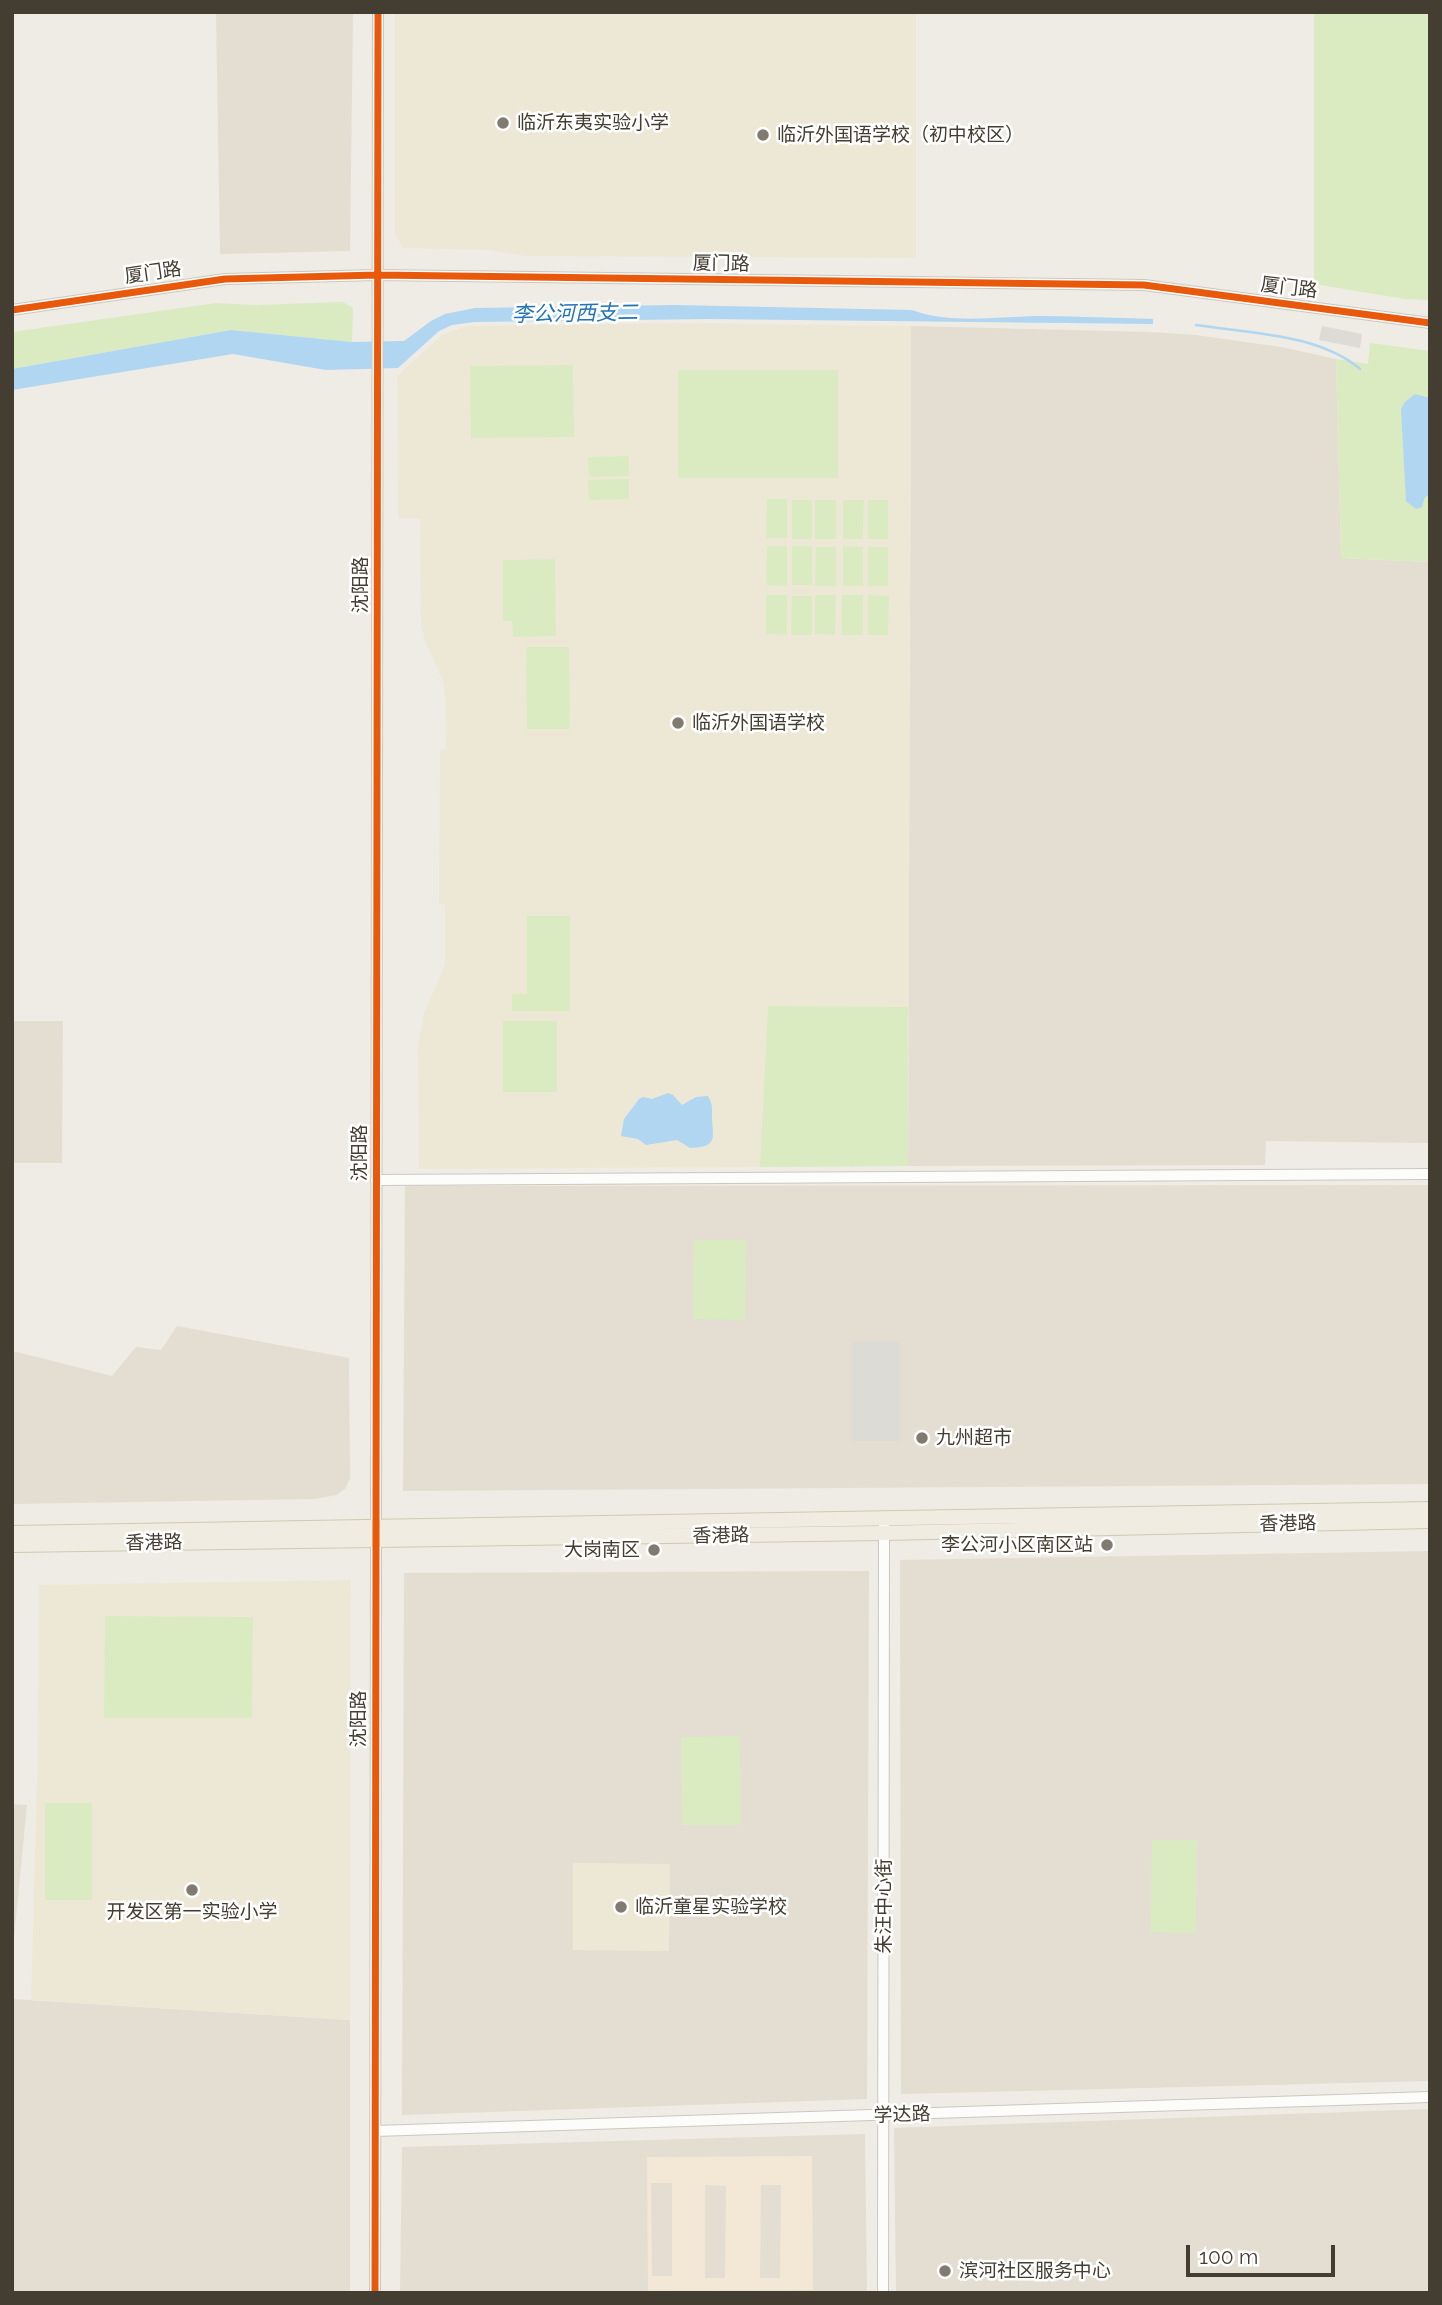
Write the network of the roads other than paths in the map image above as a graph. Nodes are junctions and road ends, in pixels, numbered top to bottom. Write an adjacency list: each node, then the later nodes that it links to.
1 (378, 12): 2 (street, 沈阳路)
2 (377, 275): 3 (street, 厦门路); 4 (street, 厦门路); 6 (street, 沈阳路)
3 (12, 310)
4 (1430, 323)
5 (1430, 1174): 6 (street)
6 (376, 1180): 11 (street, 沈阳路)
7 (1430, 1509): 9 (main road, 香港路)
8 (1430, 1521): 9 (main road, 香港路)
9 (884, 1526): 11 (main road, 香港路); 14 (street, 朱汪中心街)
10 (12, 1533): 11 (main road, 香港路)
11 (375, 1533): 12 (main road, 香港路); 15 (street, 沈阳路)
12 (12, 1545)
13 (1430, 2097): 14 (street, 学达路)
14 (884, 2115): 15 (street, 学达路); 17 (street, 朱汪中心街)
15 (375, 2131): 16 (street, 沈阳路)
16 (375, 2293)
17 (883, 2293)

